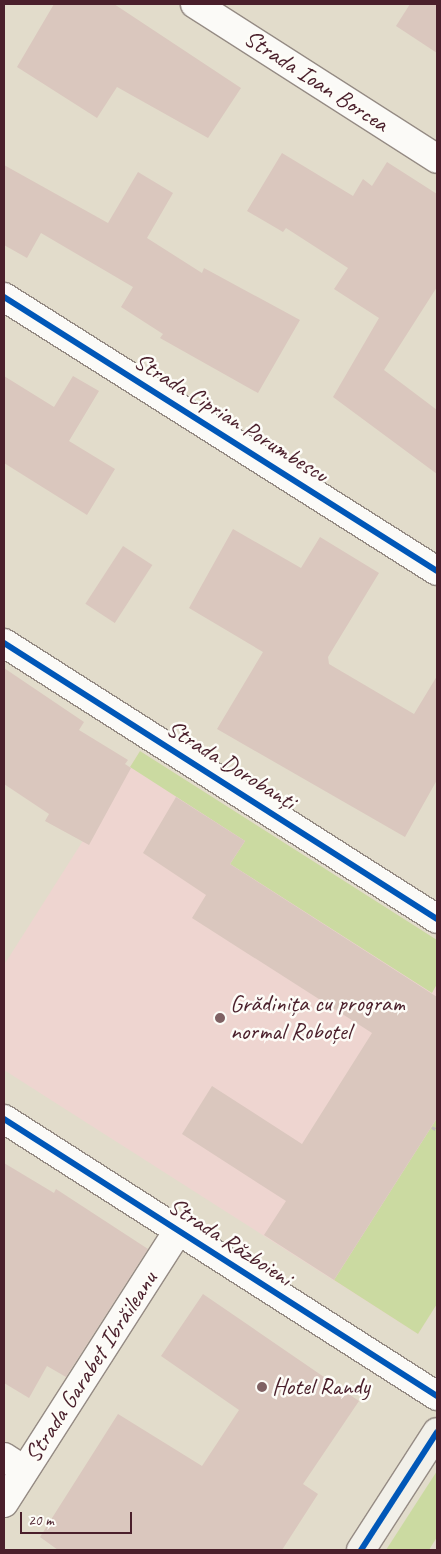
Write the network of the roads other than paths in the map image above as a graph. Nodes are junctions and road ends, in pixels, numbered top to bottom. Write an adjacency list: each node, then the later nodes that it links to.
1 (195, 4): 2 (street, Strada Ioan Borcea)
2 (437, 159)
3 (4, 297): 4 (street, Strada Ciprian Porumbescu)
4 (437, 571)
5 (4, 643): 6 (street, Strada Dorobanți)
6 (437, 919)
7 (4, 1119): 8 (street, Strada Războieni)
8 (178, 1231): 9 (street, Strada Războieni); 11 (street, Strada Garabet Ibrăileanu)
9 (437, 1396)
10 (437, 1432): 13 (main road)
11 (14, 1464): 12 (street, Strada Garabet Ibrăileanu)
12 (4, 1503)
13 (361, 1550)

